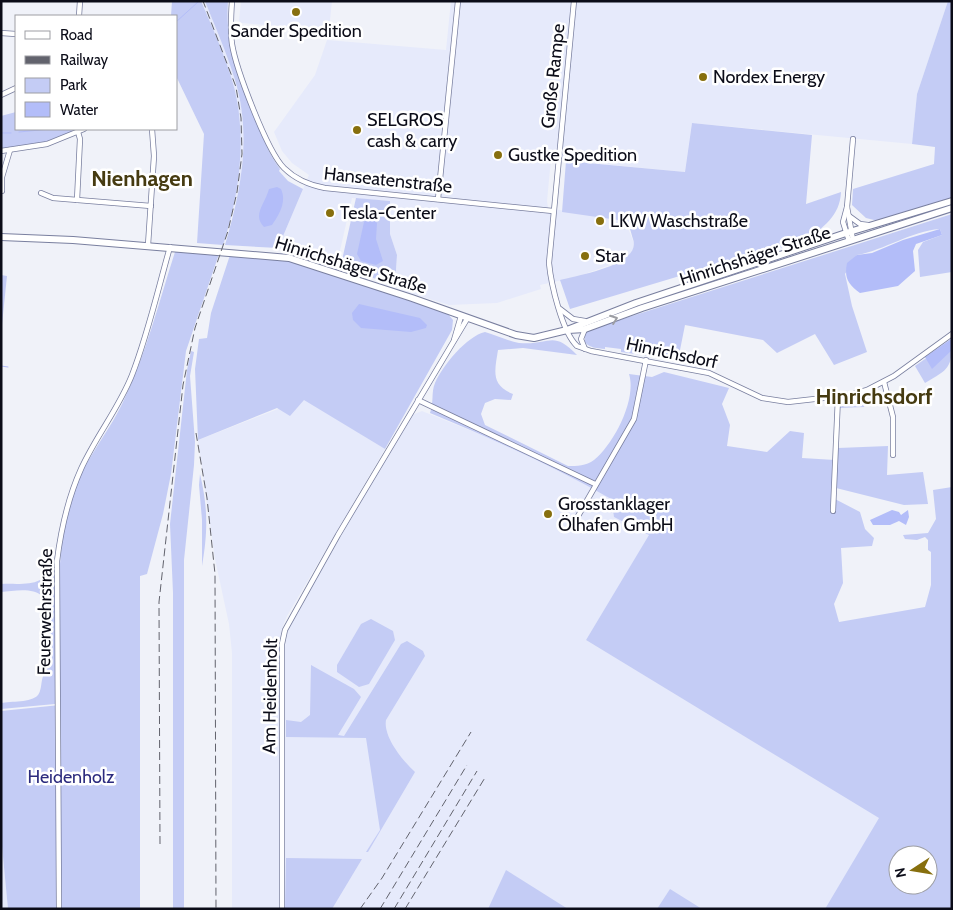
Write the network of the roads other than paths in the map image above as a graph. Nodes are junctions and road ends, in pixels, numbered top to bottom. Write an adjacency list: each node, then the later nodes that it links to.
1 (80, 1): 5 (street)
2 (232, 1): 18 (street, Hanseatenstraße)
3 (458, 1): 18 (street)
4 (574, 1): 24 (street, Große Rampe)
5 (78, 15)
6 (1, 33): 7 (street)
7 (15, 34)
8 (15, 88): 9 (street)
9 (1, 95)
10 (82, 130): 12 (street)
11 (152, 130): 21 (street)
12 (78, 132): 14 (street); 19 (street)
13 (853, 139): 22 (street)
14 (10, 150): 15 (street); 16 (street)
15 (1, 151)
16 (2, 191)
17 (41, 193): 19 (street)
18 (438, 199): 24 (street, Hanseatenstraße)
19 (77, 200): 21 (street)
20 (952, 201): 26 (main road, Hinrichshäger Straße)
21 (151, 206): 30 (street)
22 (847, 207): 25 (street); 27 (street)
23 (952, 208): 29 (main road, Hinrichshäger Straße)
24 (553, 210): 32 (street, Große Rampe)
25 (850, 216): 26 (street); 27 (street)
26 (872, 225): 27 (main road, Hinrichshäger Straße)
27 (849, 232): 29 (street); 34 (main road, Hinrichshäger Straße)
28 (1, 237): 30 (main road, Hinrichshäger Straße)
29 (851, 240): 35 (main road, Hinrichshäger Straße, one-way to 29)
30 (148, 245): 31 (main road, Hinrichshäger Straße)
31 (170, 247): 33 (main road, Hinrichshäger Straße); 47 (street, Feuerwehrstraße)
32 (560, 309): 34 (street); 36 (street, Große Rampe)
33 (464, 318): 36 (main road, Hinrichshäger Straße); 42 (street, Am Heidenholt)
34 (585, 321): 36 (main road, Hinrichshäger Straße)
35 (585, 329): 36 (main road, Hinrichshäger Straße); 38 (street)
36 (567, 330): 38 (street)
37 (952, 334): 40 (street, Hinrichsdorf)
38 (585, 349): 39 (street, Hinrichsdorf)
39 (646, 360): 41 (street, Hinrichsdorf); 44 (street)
40 (884, 382): 41 (street, Hinrichsdorf); 43 (street)
41 (838, 397): 45 (street)
42 (418, 400): 44 (street); 48 (street, Am Heidenholt)
43 (893, 455)
44 (595, 484): 46 (street)
45 (833, 511)
46 (572, 522)
47 (59, 909)
48 (282, 909)

